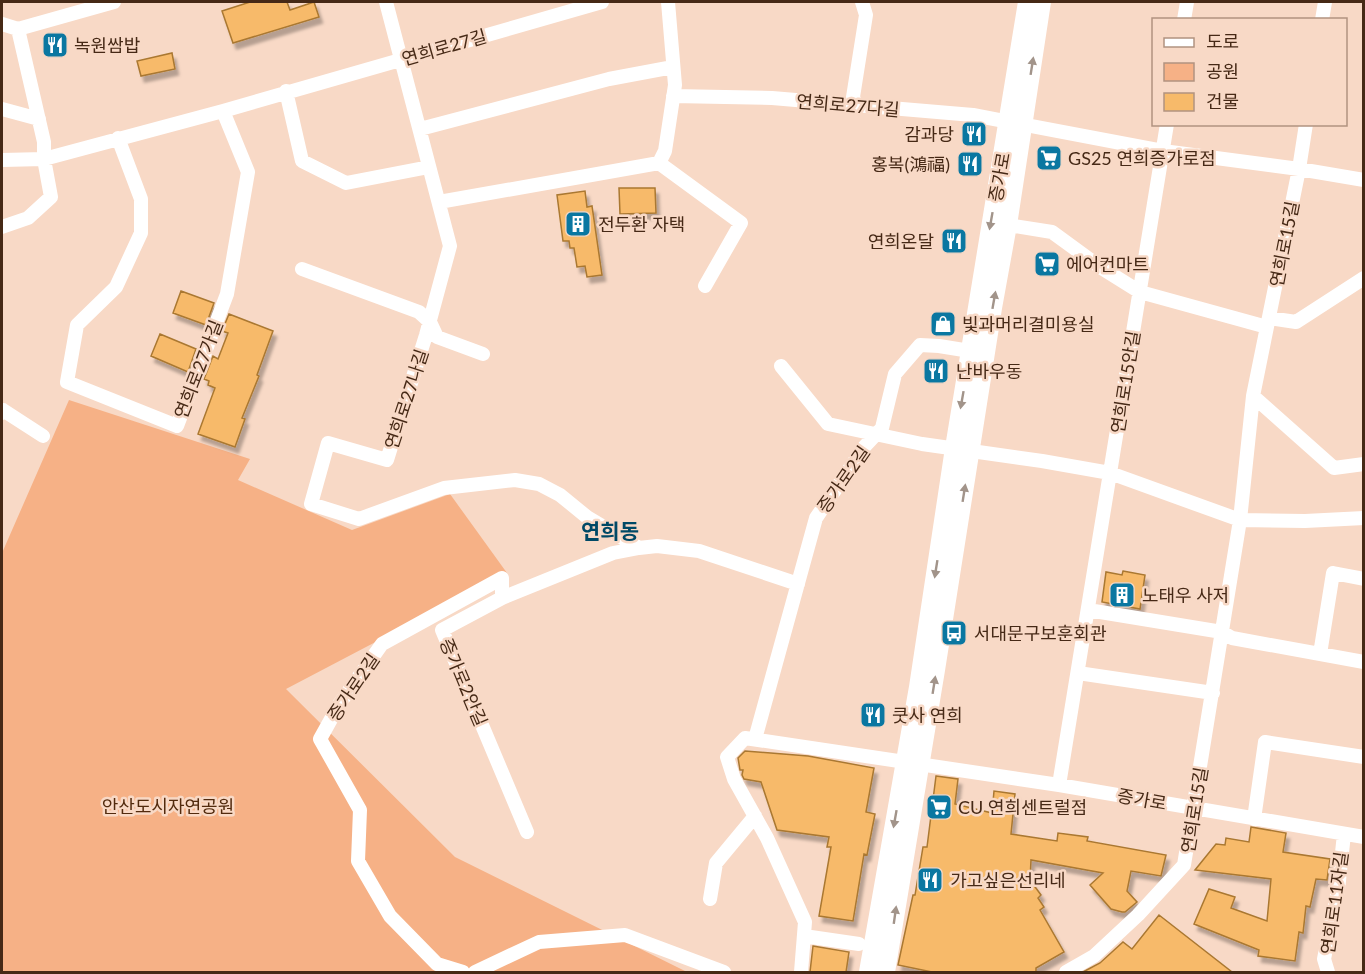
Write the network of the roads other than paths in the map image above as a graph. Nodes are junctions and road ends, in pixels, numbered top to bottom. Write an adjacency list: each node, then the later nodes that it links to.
1 (114, 2): 13 (street)
2 (386, 2): 14 (street, 연희로27나길)
3 (602, 2): 14 (street, 연희로27길)
4 (668, 2): 15 (street)
5 (862, 2): 18 (street)
6 (1027, 2): 22 (main road, 증가로)
7 (1042, 2): 22 (main road, 증가로, one-way to 7)
8 (1187, 2): 10 (street)
9 (1325, 2): 11 (street)
10 (1184, 18)
11 (1322, 18)
12 (2, 24): 13 (street)
13 (18, 28): 21 (street)
14 (401, 59): 16 (street, 연희로27길); 25 (street, 연희로27나길)
15 (673, 67): 17 (street); 25 (street)
16 (286, 91): 20 (street, 연희로27길); 31 (street)
17 (673, 96): 18 (street, 연희로27다길); 30 (street)
18 (856, 105): 22 (street, 연희로27다길)
19 (2, 109): 21 (street)
20 (223, 111): 26 (street, 연희로27길); 26 (street, 연희로27가길)
21 (39, 119): 28 (street)
22 (1015, 123): 27 (street); 35 (main road, 증가로); 43 (main road, 증가로, one-way to 43)
23 (1167, 126): 27 (street, 연희로15안길)
24 (1306, 126): 32 (street, 연희로15길)
25 (420, 129): 31 (street, 연희로27나길)
26 (118, 138): 28 (street, 연희로27길)
27 (1163, 151): 32 (street); 40 (street, 연희로15안길)
28 (44, 159): 29 (street, 연희로27길); 36 (street)
29 (2, 160)
30 (659, 163): 34 (street); 39 (street)
31 (429, 167): 34 (street, 연희로27나길)
32 (1299, 169): 33 (street); 42 (street, 연희로15길)
33 (1364, 180)
34 (439, 202): 41 (street, 연희로27나길)
35 (1008, 225): 40 (street, 증가로); 50 (main road, 증가로, one-way to 35)
36 (2, 226)
37 (302, 269): 41 (street)
38 (1364, 278): 42 (street)
39 (705, 286)
40 (1140, 292): 42 (street); 52 (street, 연희로15안길)
41 (429, 321): 44 (street, 연희로27나길); 55 (street, 연희로27나길)
42 (1268, 323): 46 (street, 연희로15길)
43 (970, 351): 48 (street); 50 (main road, 증가로, one-way to 50)
44 (483, 354)
45 (781, 366): 48 (street, 증가로2길)
46 (1253, 396): 51 (street); 54 (street, 연희로15길)
47 (2, 413): 49 (street)
48 (876, 435): 50 (street, 증가로2길); 57 (street, 증가로2길)
49 (43, 436)
50 (962, 449): 52 (street); 67 (main road, 증가로)
51 (1364, 465)
52 (1110, 473): 54 (street); 59 (street, 연희로15안길)
53 (1364, 518): 54 (street)
54 (1240, 520): 60 (street, 연희로15길)
55 (639, 548): 57 (street, 증가로2안길); 58 (street, 증가로2안길)
56 (1364, 579): 61 (street)
57 (798, 584): 65 (street, 증가로2길)
58 (502, 598): 72 (street, 증가로2안길); 78 (street, 증가로2길)
59 (1088, 610): 60 (street); 63 (street, 연희로15안길)
60 (1222, 632): 61 (street); 64 (street, 연희로15길)
61 (1320, 654): 62 (street)
62 (1364, 662)
63 (1077, 673): 64 (street); 68 (street, 연희로15안길)
64 (1212, 693): 69 (street, 연희로15길)
65 (755, 739): 67 (street, 증가로); 70 (street)
66 (1364, 757): 71 (street)
67 (913, 763): 68 (street, 증가로); 82 (main road, 증가로, one-way to 82); 83 (main road, 증가로, one-way to 67)
68 (1059, 785): 69 (street, 증가로)
69 (1194, 808): 71 (street, 증가로); 84 (street, 연희로15길)
70 (755, 816): 75 (street); 76 (street)
71 (1254, 819): 73 (street, 증가로)
72 (526, 832)
73 (1344, 834): 74 (street, 증가로); 85 (street, 연희로11자길)
74 (1364, 837)
75 (710, 898)
76 (804, 936): 77 (street); 81 (street)
77 (859, 944)
78 (463, 972)
79 (474, 972): 80 (street)
80 (724, 972)
81 (801, 972)
82 (868, 972)
83 (886, 972)
84 (1066, 972)
85 (1328, 972)

